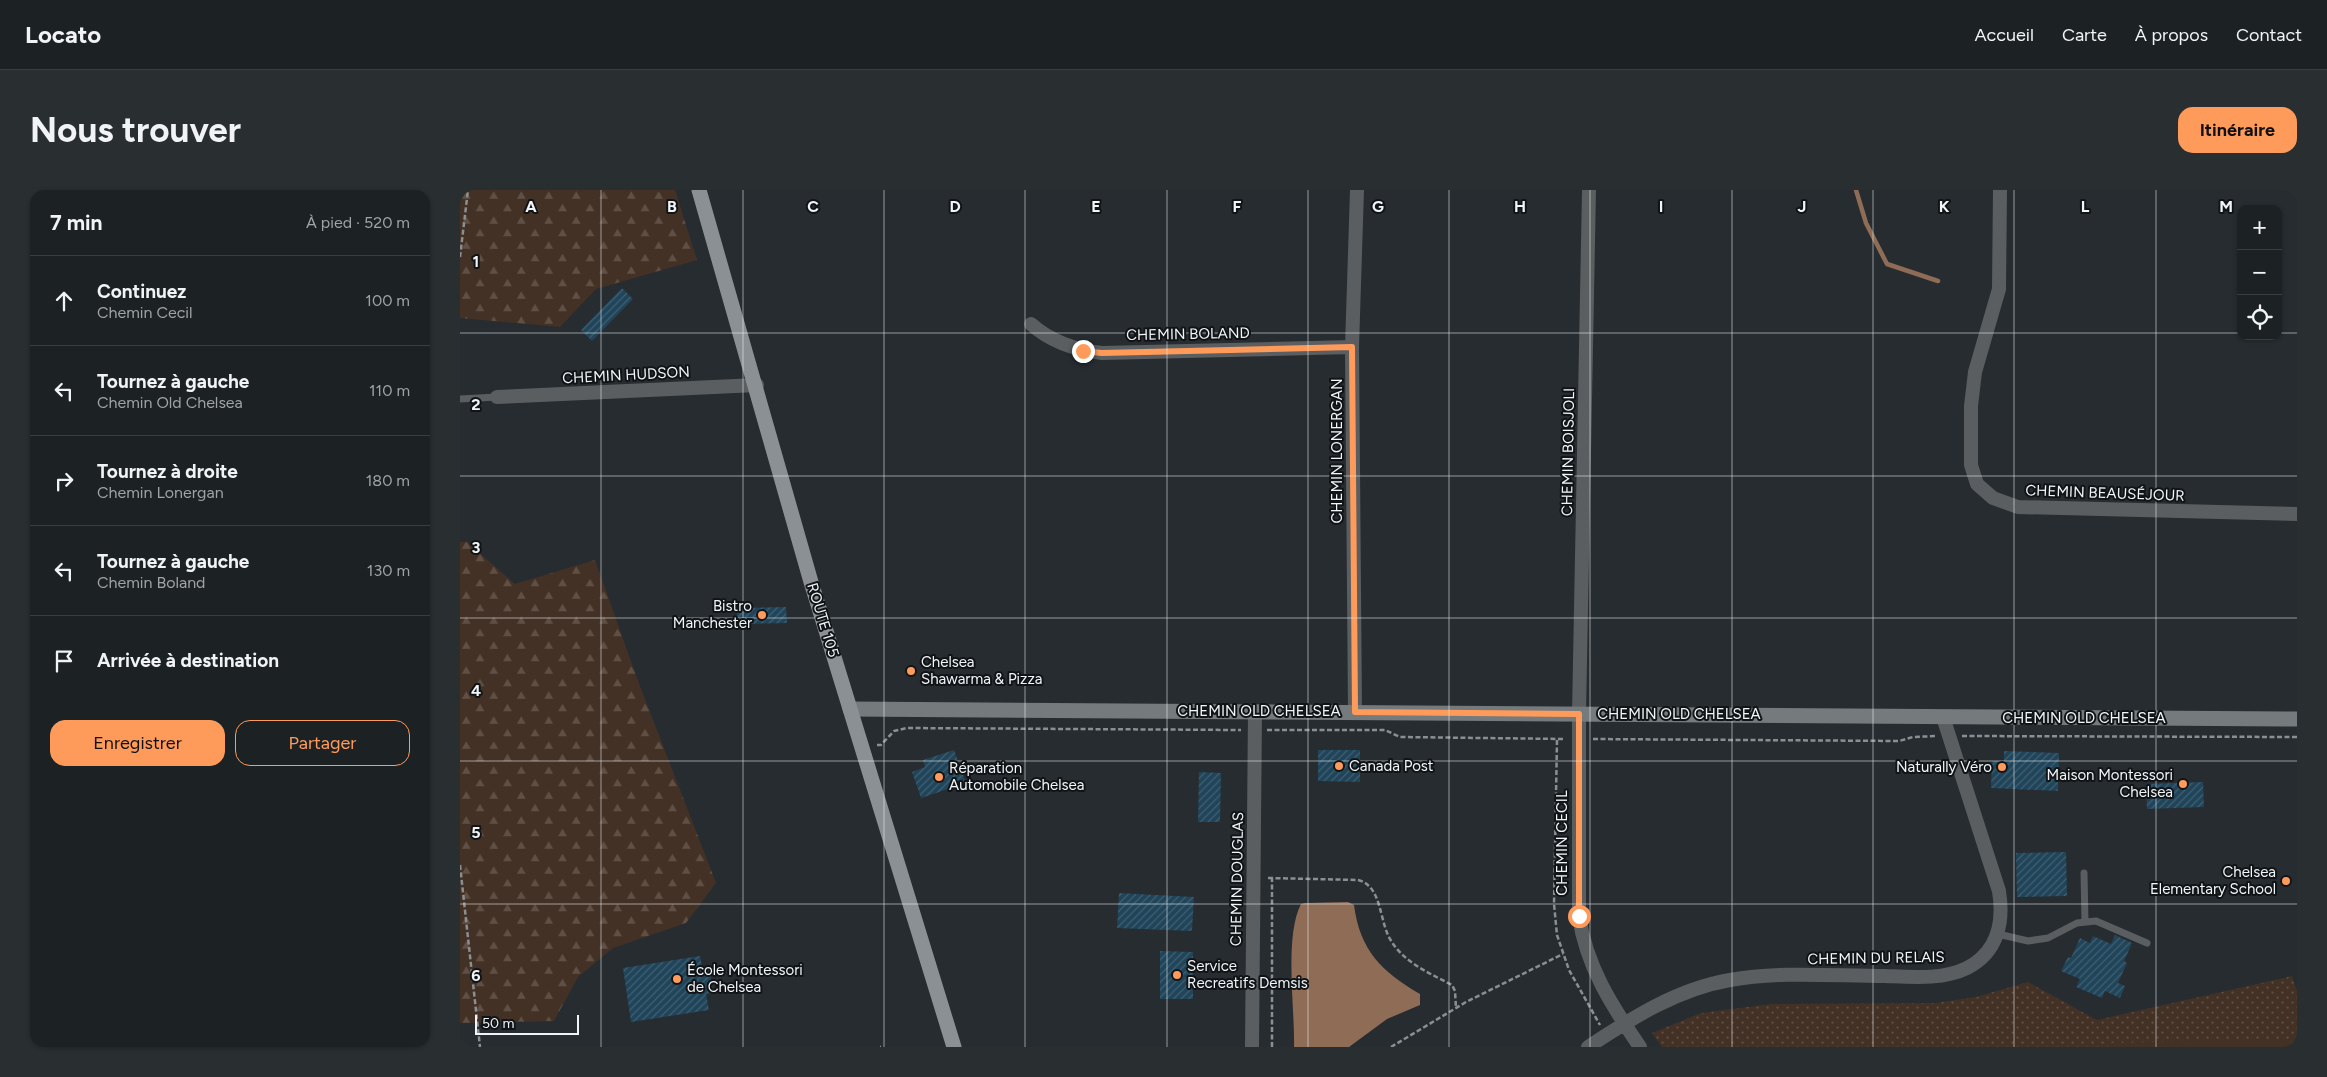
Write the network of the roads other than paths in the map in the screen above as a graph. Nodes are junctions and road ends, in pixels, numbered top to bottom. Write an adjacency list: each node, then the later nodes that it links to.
1 (699, 190): 7 (main road, ROUTE 105)
2 (1357, 190): 6 (street, CHEMIN LONERGAN)
3 (1589, 190): 14 (street, CHEMIN BOISJOLI)
4 (2000, 190): 10 (street, CHEMIN BEAUSÉJOUR)
5 (1032, 324): 6 (street, CHEMIN BOLAND)
6 (1352, 347): 13 (street, CHEMIN LONERGAN)
7 (757, 385): 8 (street, CHEMIN HUDSON); 11 (main road, ROUTE 105)
8 (497, 398): 9 (lane)
9 (460, 399)
10 (2297, 514)
11 (850, 709): 12 (street, CHEMIN OLD CHELSEA); 22 (main road, ROUTE 105)
12 (1255, 711): 13 (street, CHEMIN OLD CHELSEA); 23 (street, CHEMIN DOUGLAS)
13 (1355, 712): 14 (street, CHEMIN OLD CHELSEA)
14 (1579, 714): 15 (street, CHEMIN OLD CHELSEA); 21 (street, CHEMIN CECIL)
15 (1943, 717): 16 (street, CHEMIN OLD CHELSEA); 19 (street, CHEMIN DU RELAIS)
16 (2297, 719)
17 (2084, 873): 18 (lane)
18 (2085, 922): 19 (lane); 20 (lane)
19 (1998, 934): 21 (street, CHEMIN DU RELAIS)
20 (2147, 943)
21 (1624, 1024): 24 (street, CHEMIN DU RELAIS); 25 (street, CHEMIN CECIL)
22 (954, 1047)
23 (1252, 1047)
24 (1588, 1047)
25 (1640, 1047)

